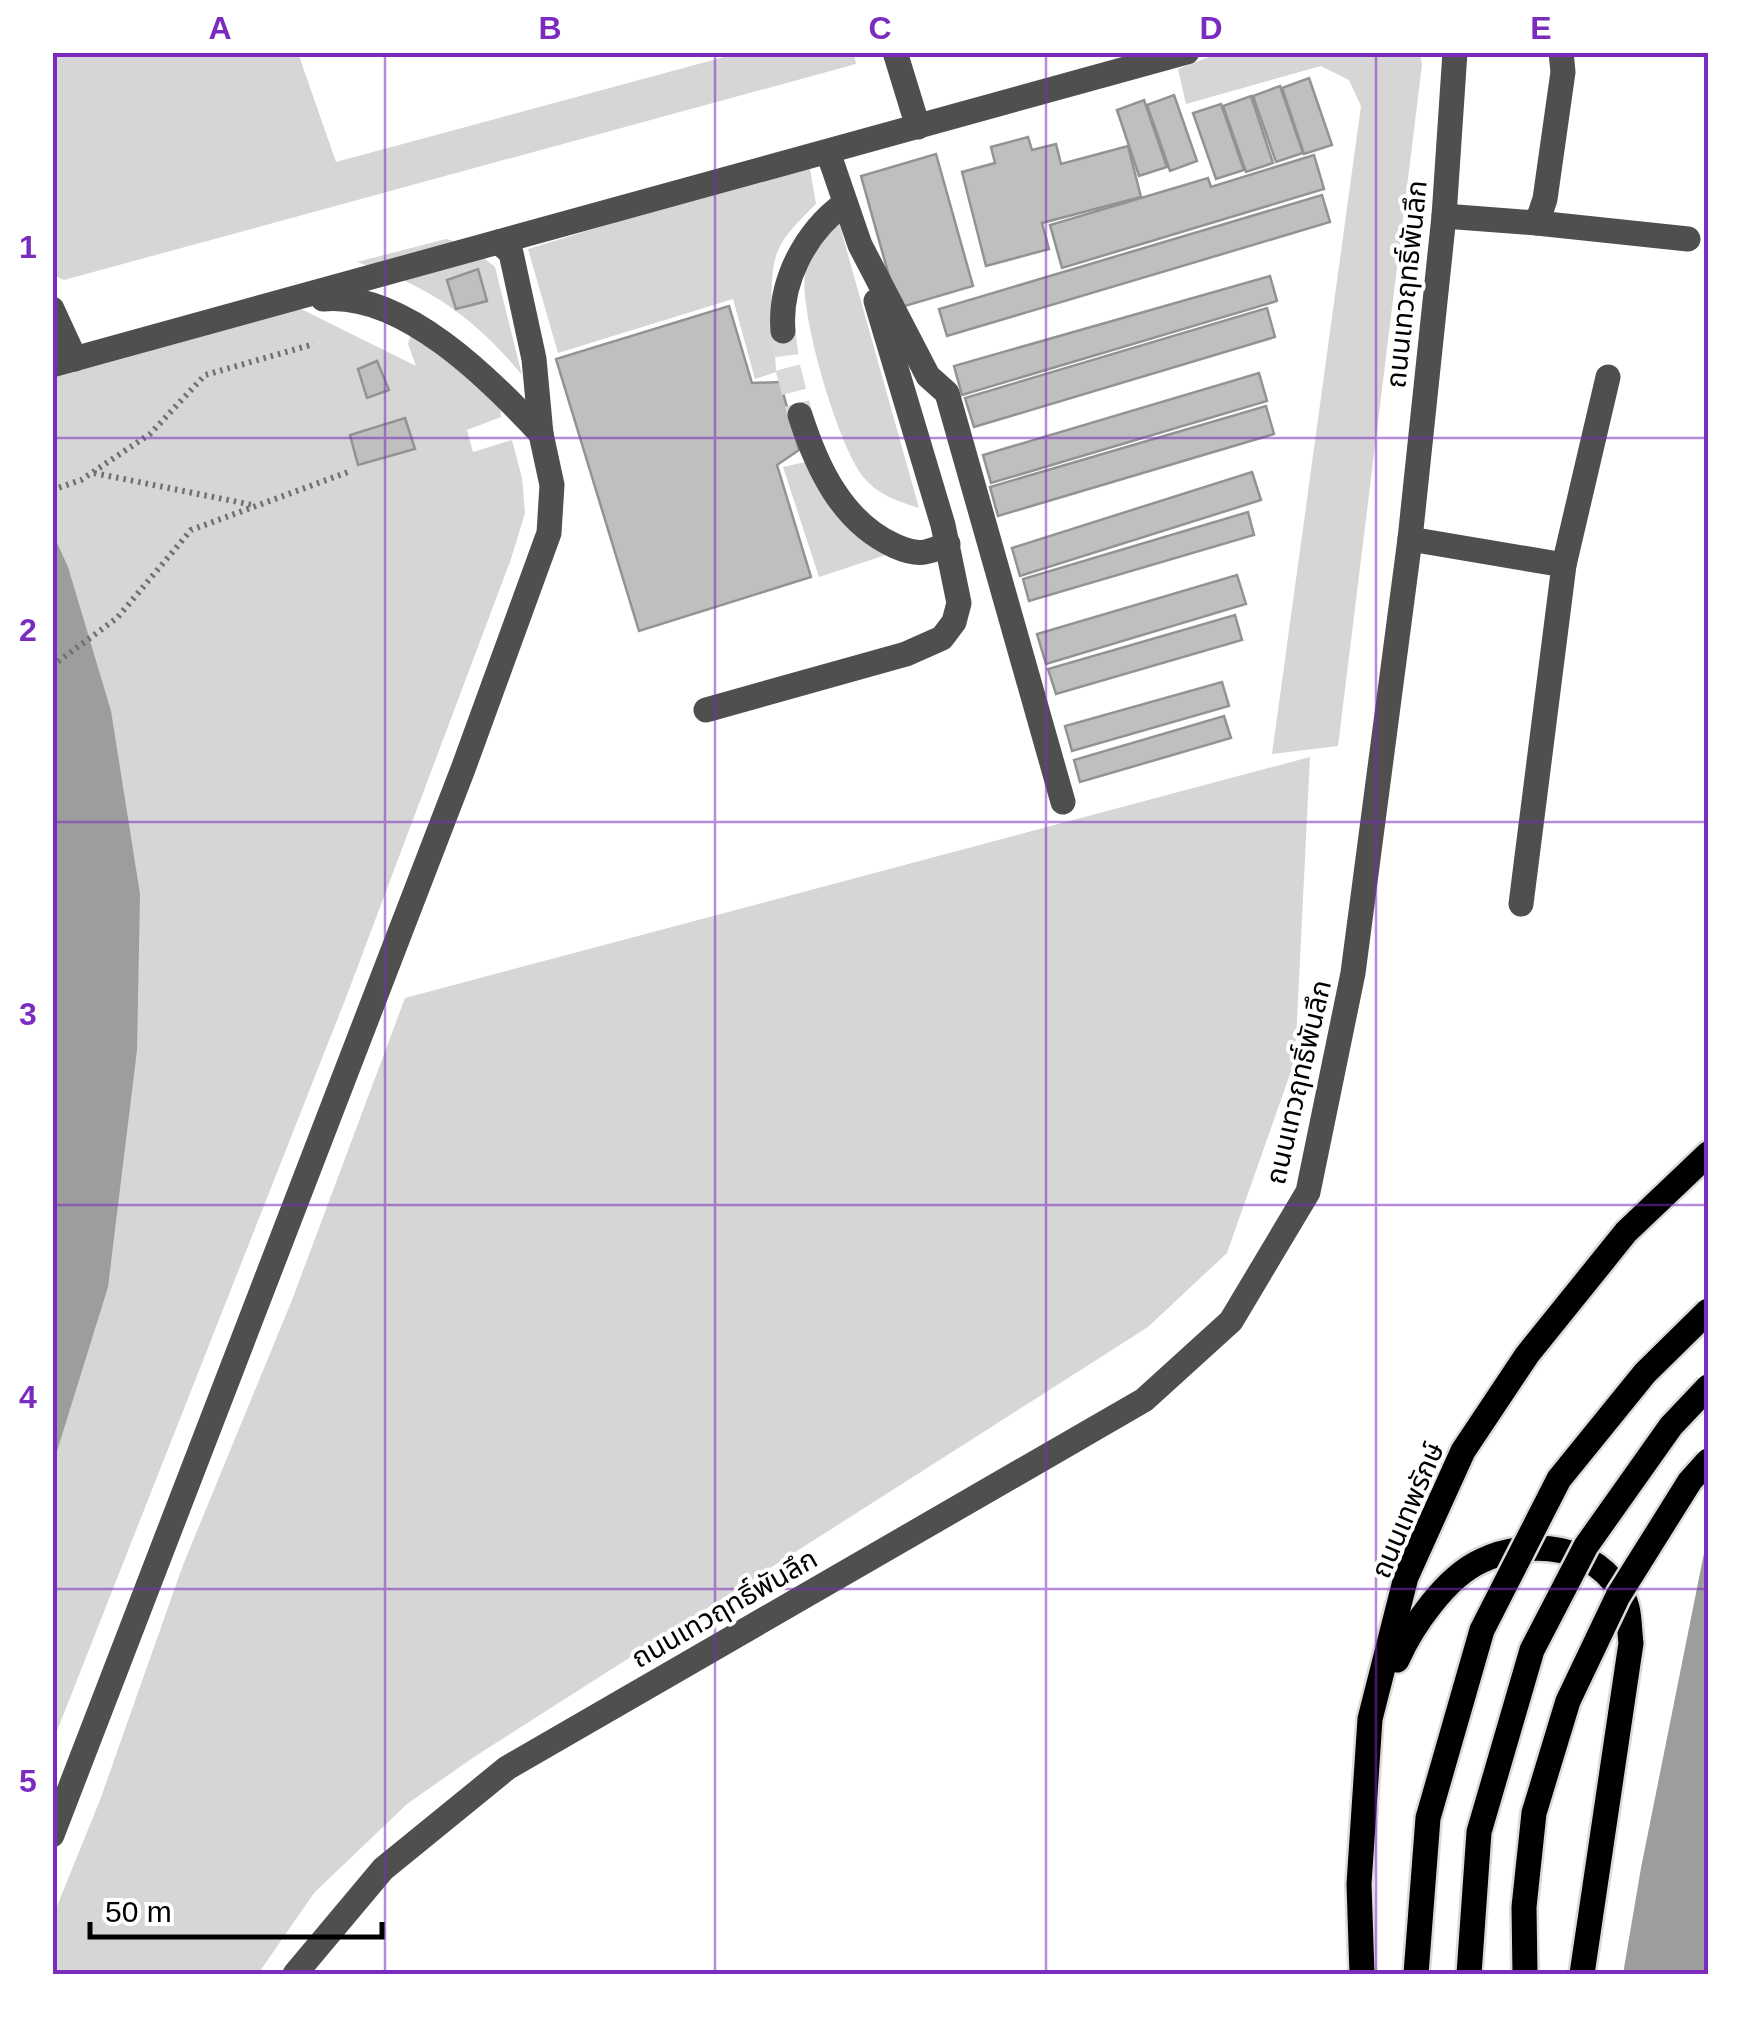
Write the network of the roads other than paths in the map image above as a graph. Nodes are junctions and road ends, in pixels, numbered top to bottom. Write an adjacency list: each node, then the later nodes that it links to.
1 (895, 52): 6 (street)
2 (1187, 52): 5 (street)
3 (1455, 52): 9 (street, ถนนเทวฤทธิ์พันลึก)
4 (1562, 52): 10 (street)
5 (1113, 63): 6 (street)
6 (918, 127): 7 (street)
7 (828, 152): 8 (street); 12 (street)
8 (845, 203): 13 (street); 16 (street)
9 (1444, 216): 10 (street); 21 (street, ถนนเทวฤทธิ์พันลึก)
10 (1538, 222): 11 (street)
11 (1688, 239)
12 (500, 242): 14 (street); 20 (street)
13 (860, 245): 22 (street); 25 (street)
14 (276, 304): 17 (street); 20 (street)
15 (52, 309): 17 (street)
16 (783, 331)
17 (64, 362)
18 (1608, 377): 23 (street)
19 (800, 415): 22 (street)
20 (542, 434): 32 (street)
21 (1410, 538): 23 (street); 33 (street, ถนนเทวฤทธิ์พันลึก)
22 (948, 544): 24 (street)
23 (1564, 565): 26 (street)
24 (706, 710)
25 (1063, 802)
26 (1522, 904)
27 (1708, 1154): 31 (main road, ถนนเทพรักษ์)
28 (1708, 1311): 35 (main road, bridge)
29 (1708, 1387): 36 (main road, bridge)
30 (1708, 1461): 37 (main road, bridge)
31 (1370, 1719): 34 (main road, ถนนเทพรักษ์); 38 (main road)
32 (52, 1835)
33 (295, 1974)
34 (1362, 1974)
35 (1416, 1974)
36 (1469, 1974)
37 (1525, 1974)
38 (1582, 1974)

